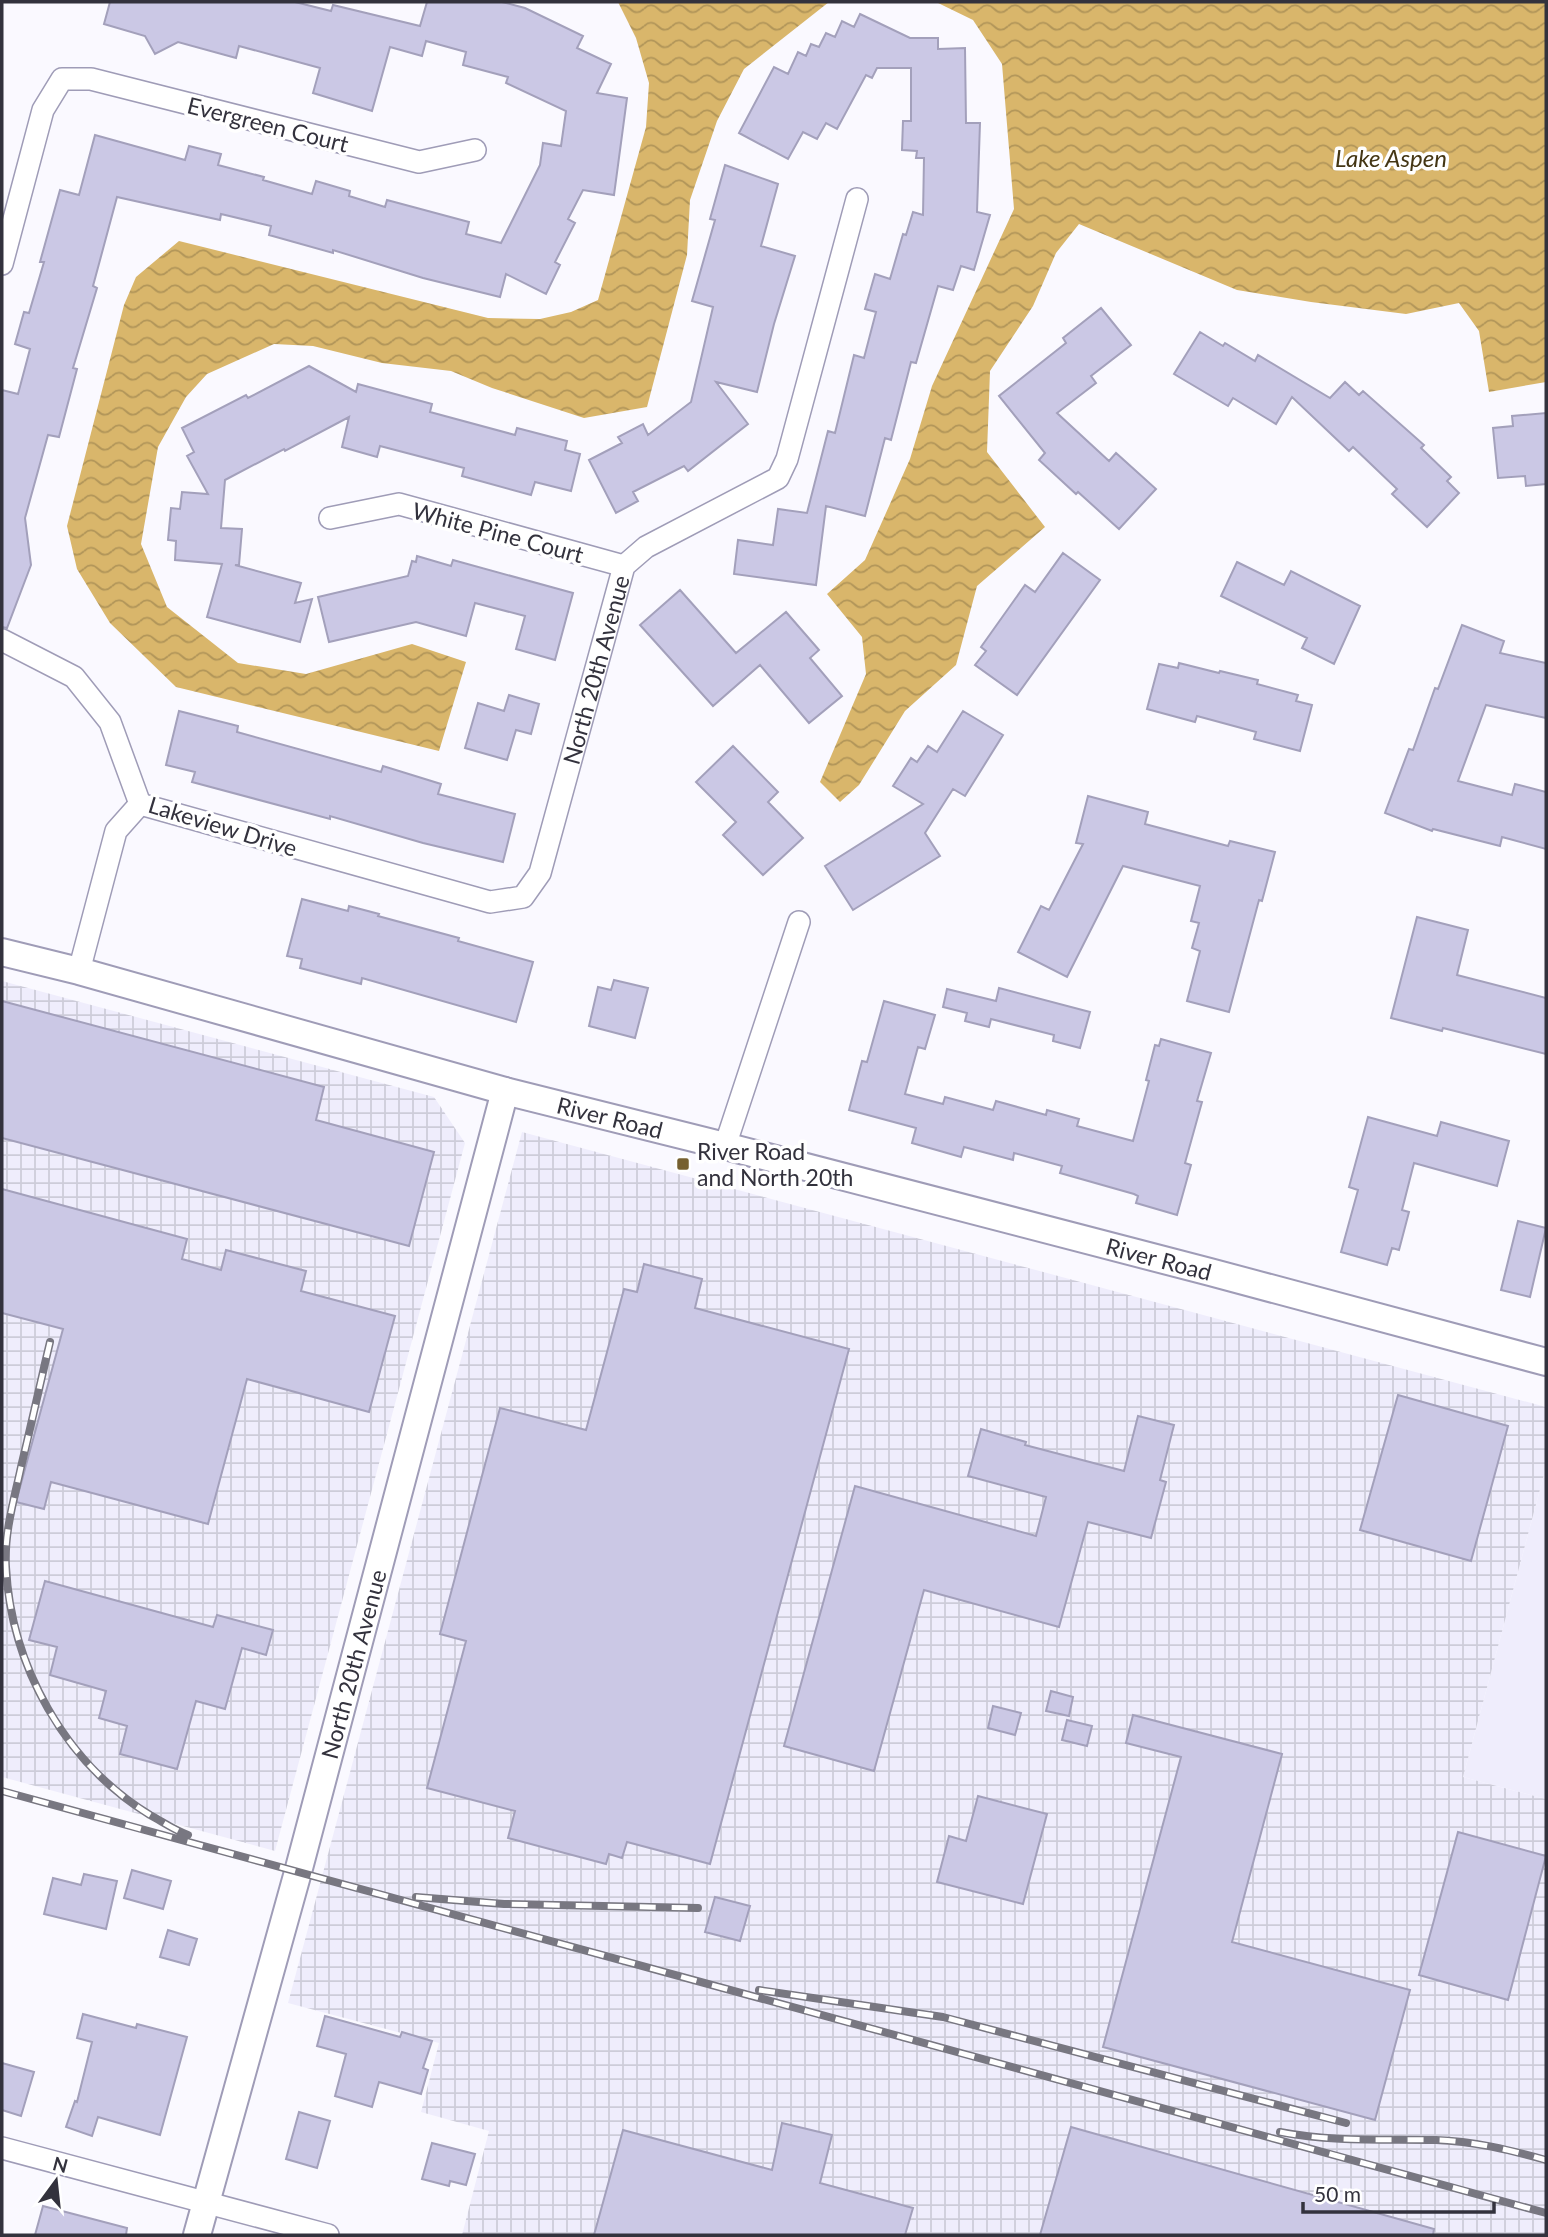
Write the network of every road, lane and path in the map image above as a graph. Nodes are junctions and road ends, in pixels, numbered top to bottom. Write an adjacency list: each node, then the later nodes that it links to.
1 (475, 150): 3 (street, Evergreen Court)
2 (857, 199): 5 (street, North 20th Avenue)
3 (2, 264)
4 (330, 518): 5 (street, White Pine Court)
5 (624, 566): 8 (street, North 20th Avenue)
6 (2, 640): 7 (street, Lakeview Drive)
7 (140, 804): 8 (street, Lakeview Drive); 11 (street)
8 (523, 897)
9 (799, 922): 13 (street)
10 (2, 952): 11 (street, River Road)
11 (79, 971): 12 (street, River Road)
12 (505, 1091): 13 (street, River Road); 16 (street, North 20th Avenue)
13 (725, 1146): 14 (street, River Road)
14 (1546, 1362)
15 (2, 2148): 16 (street)
16 (206, 2202): 17 (street, North 20th Avenue); 18 (street)
17 (197, 2235)
18 (328, 2235)

